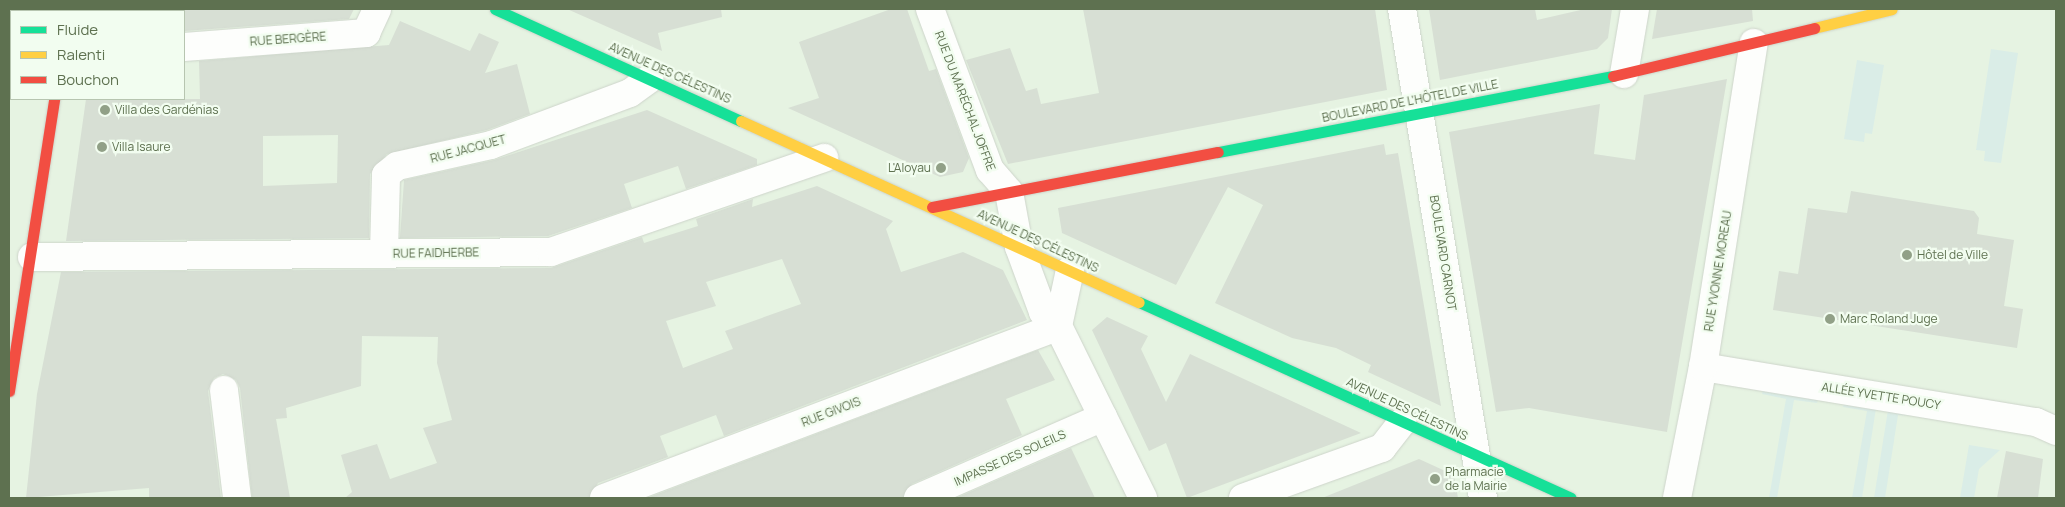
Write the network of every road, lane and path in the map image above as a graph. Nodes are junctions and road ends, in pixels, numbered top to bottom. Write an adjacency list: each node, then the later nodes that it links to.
1 (377, 9): 8 (street, RUE BERGÈRE)
2 (495, 9): 10 (main road, AVENUE DES CÉLESTINS)
3 (930, 9): 14 (street, RUE DU MARÉCHAL JOFFRE)
4 (1402, 9): 12 (street, BOULEVARD CARNOT)
5 (1635, 9): 9 (street)
6 (1892, 9): 7 (main road, BOULEVARD DE L'HÔTEL DE VILLE)
7 (1754, 43): 9 (main road, BOULEVARD DE L'HÔTEL DE VILLE); 21 (street, RUE YVONNE MOREAU)
8 (185, 47)
9 (1624, 74): 12 (main road, BOULEVARD DE L'HÔTEL DE VILLE)
10 (649, 79): 13 (main road, AVENUE DES CÉLESTINS); 17 (street, RUE JACQUET)
11 (54, 100): 18 (main road)
12 (1419, 113): 14 (main road, BOULEVARD DE L'HÔTEL DE VILLE); 27 (street, BOULEVARD CARNOT)
13 (824, 158): 15 (main road, AVENUE DES CÉLESTINS); 17 (street, RUE FAIDHERBE)
14 (1009, 192): 15 (main road, BOULEVARD DE L'HÔTEL DE VILLE); 16 (street)
15 (932, 207): 16 (main road, AVENUE DES CÉLESTINS)
16 (1019, 247): 19 (main road, AVENUE DES CÉLESTINS); 20 (street)
17 (384, 253): 18 (street, RUE FAIDHERBE)
18 (32, 257): 23 (main road)
19 (1070, 270): 20 (street); 25 (main road, AVENUE DES CÉLESTINS)
20 (1058, 326): 24 (street); 29 (street, RUE GIVOIS)
21 (1703, 367): 26 (street, ALLÉE YVETTE POUCY); 35 (street, RUE YVONNE MOREAU)
22 (224, 390): 28 (street)
23 (9, 391)
24 (1102, 417): 30 (street, IMPASSE DES SOLEILS); 31 (street)
25 (1402, 422): 27 (main road, AVENUE DES CÉLESTINS); 32 (street)
26 (2056, 431)
27 (1476, 456): 33 (street, BOULEVARD CARNOT); 34 (main road, AVENUE DES CÉLESTINS)
28 (237, 498)
29 (604, 498)
30 (918, 498)
31 (1142, 498)
32 (1243, 498)
33 (1483, 498)
34 (1570, 498)
35 (1677, 498)

